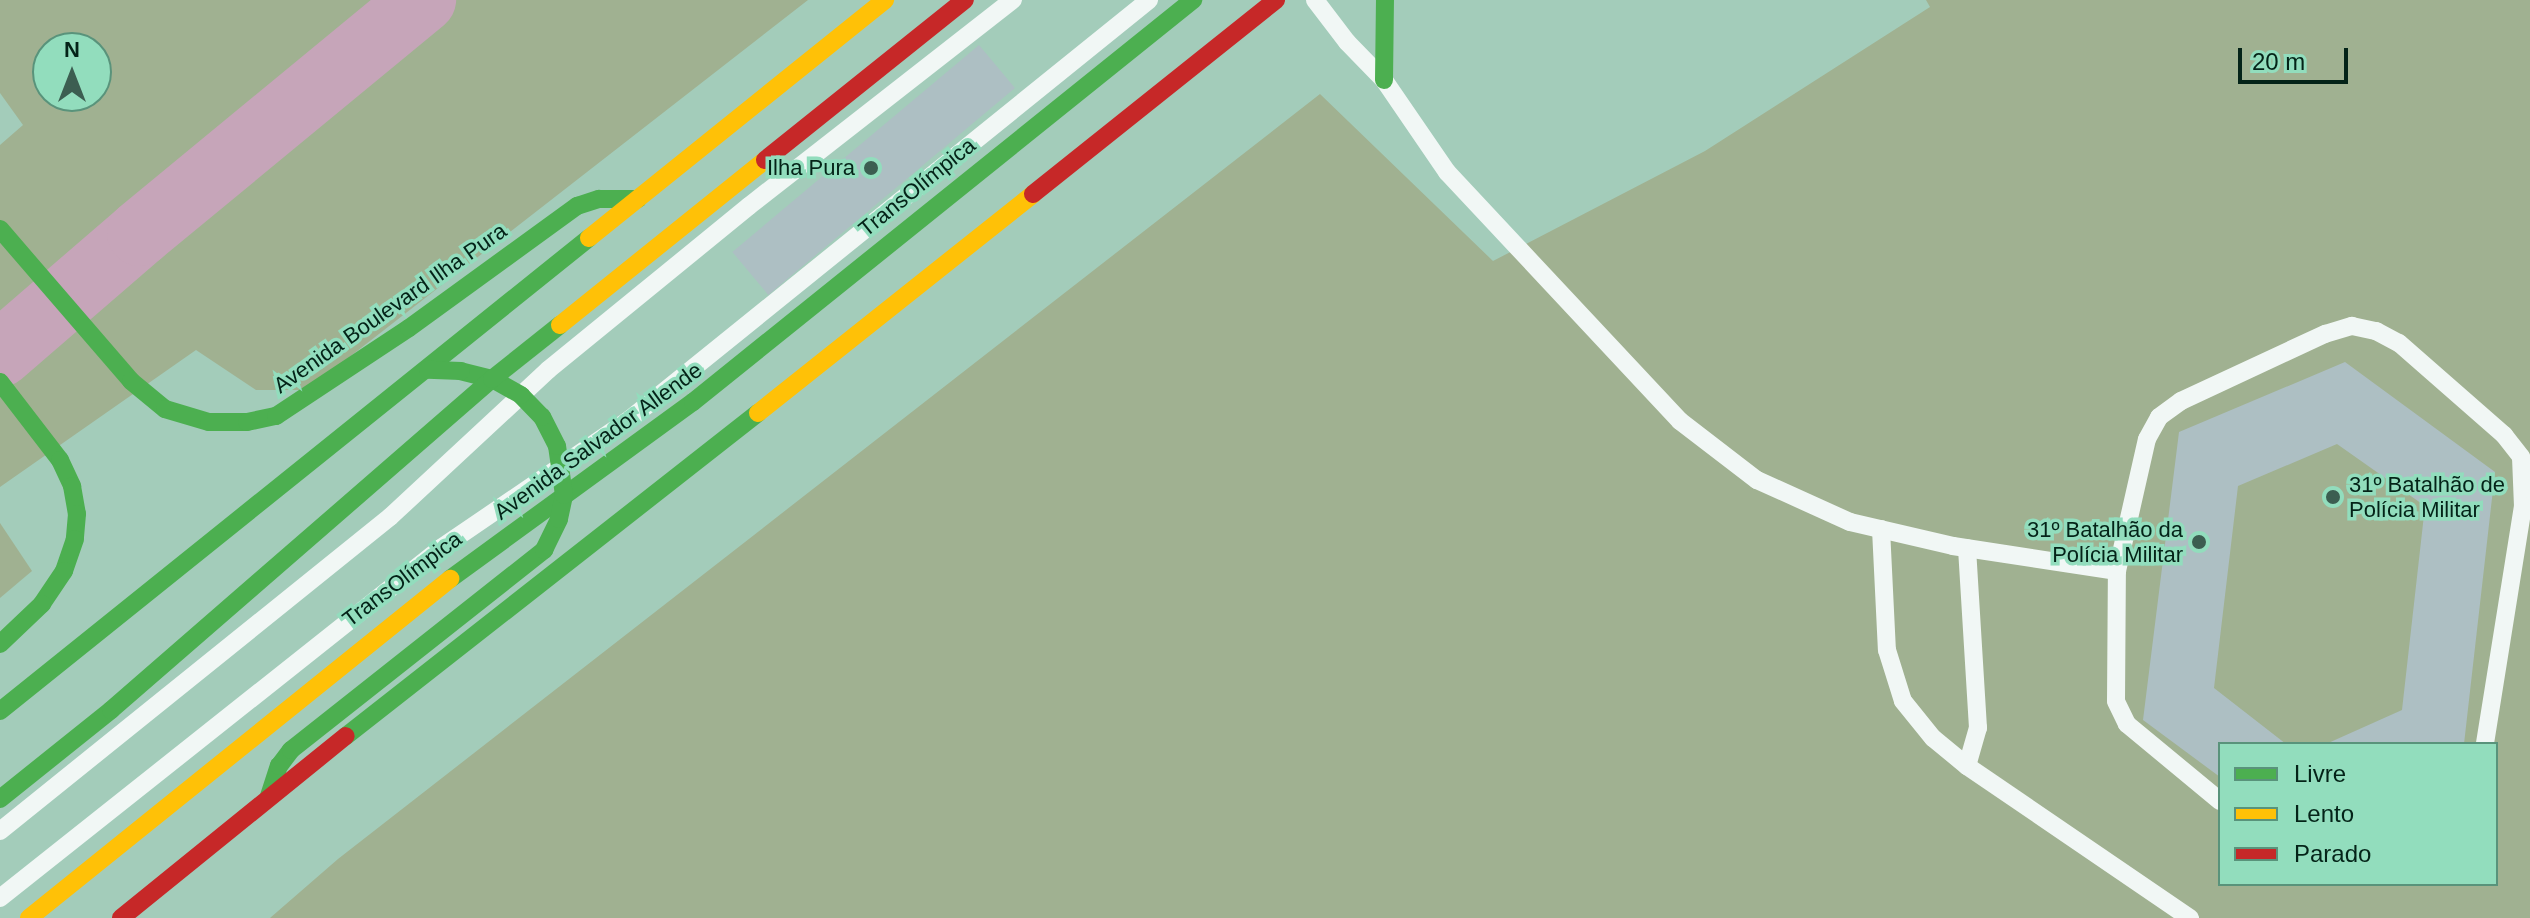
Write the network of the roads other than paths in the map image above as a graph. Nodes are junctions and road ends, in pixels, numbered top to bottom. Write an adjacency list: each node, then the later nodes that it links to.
1 (885, 0): 11 (main road)
2 (965, 0): 14 (main road)
3 (1013, 0): 16 (lane)
4 (1149, 0): 17 (lane, TransOlímpica)
5 (1193, 0): 18 (main road, Avenida Salvador Allende)
6 (1276, 0): 26 (main road)
7 (1315, 0): 10 (lane)
8 (1366, 0): 10 (lane)
9 (1385, 0): 10 (main road)
10 (1384, 80): 19 (lane)
11 (638, 199): 12 (main road, Avenida Boulevard Ilha Pura); 13 (main road)
12 (0, 229)
13 (428, 370): 14 (main road); 23 (main road)
14 (492, 379): 16 (main road); 27 (main road)
15 (0, 382): 22 (main road)
16 (521, 395): 17 (main road); 29 (lane)
17 (560, 465): 18 (main road); 30 (lane, TransOlímpica)
18 (564, 495): 26 (main road); 31 (main road, Avenida Salvador Allende)
19 (1881, 529): 20 (lane); 25 (lane)
20 (1967, 548): 21 (lane); 25 (lane)
21 (2117, 571): 24 (lane); 28 (lane)
22 (0, 644)
23 (0, 711)
24 (2485, 742)
25 (1967, 766): 33 (lane)
26 (269, 796): 32 (main road)
27 (0, 799)
28 (2218, 799)
29 (0, 831)
30 (0, 898)
31 (29, 918)
32 (121, 918)
33 (2190, 918)

